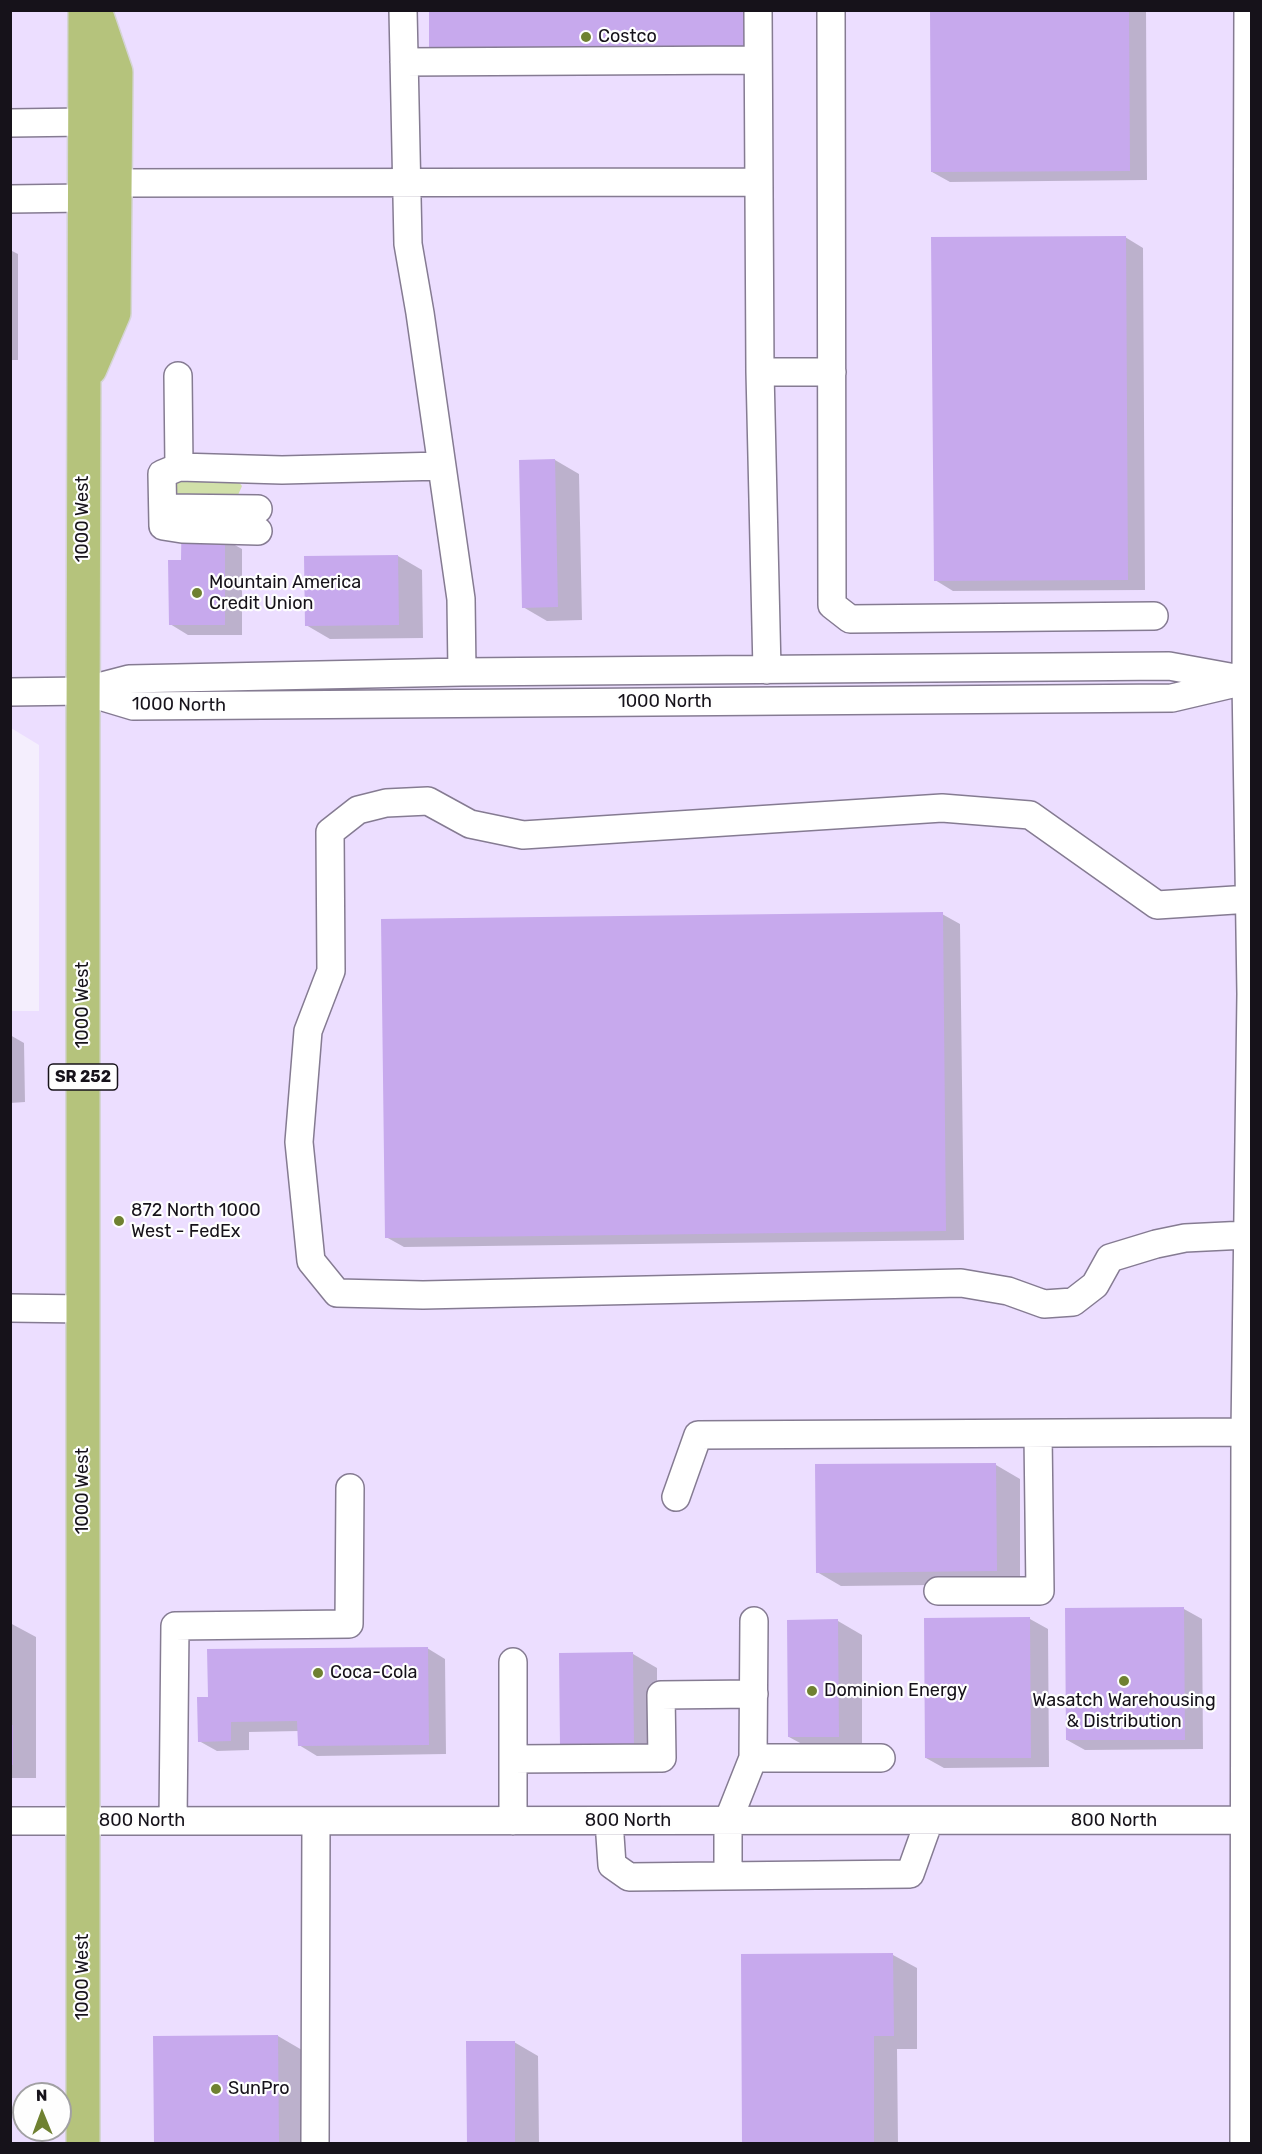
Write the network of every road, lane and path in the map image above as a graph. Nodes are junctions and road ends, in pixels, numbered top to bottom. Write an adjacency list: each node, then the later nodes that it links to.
1 (85, 10): 9 (main road, 1000 West / SR 252)
2 (95, 10): 12 (main road)
3 (403, 10): 8 (street)
4 (758, 10): 7 (street)
5 (831, 10): 17 (street)
6 (1248, 10): 20 (street)
7 (758, 60): 8 (street); 11 (street)
8 (404, 62): 13 (street)
9 (85, 122): 10 (street); 14 (main road, 1000 West / SR 252)
10 (10, 123)
11 (758, 182): 13 (street); 16 (street)
12 (115, 183): 13 (street); 19 (main road)
13 (406, 183): 21 (street)
14 (85, 198): 15 (street); 19 (main road, 1000 West / SR 252)
15 (10, 199)
16 (760, 372): 17 (street); 25 (street)
17 (832, 372): 24 (street)
18 (178, 376): 22 (street)
19 (84, 383): 29 (main road, 1000 West / SR 252)
20 (1250, 411): 27 (street)
21 (442, 466): 22 (street); 26 (street)
22 (179, 468): 23 (street)
23 (258, 520)
24 (1154, 616)
25 (766, 670): 26 (street, 1000 North); 27 (street, 1000 North)
26 (462, 672): 29 (street, 1000 North)
27 (1249, 680): 29 (street, 1000 North); 30 (street)
28 (10, 692): 29 (street, 1000 North)
29 (83, 692): 33 (main road, 1000 West / SR 252)
30 (1251, 899): 31 (street); 31 (street)
31 (1248, 1251): 34 (street)
32 (10, 1308): 33 (street)
33 (83, 1309): 46 (main road, 1000 West / SR 252)
34 (1245, 1432): 35 (street); 53 (street)
35 (1038, 1434): 37 (street); 38 (street)
36 (350, 1488): 47 (street)
37 (676, 1497)
38 (938, 1591)
39 (754, 1621): 41 (street)
40 (513, 1662): 44 (street)
41 (754, 1694): 42 (street); 44 (street)
42 (753, 1758): 43 (street); 51 (street)
43 (881, 1758)
44 (513, 1760): 49 (street)
45 (10, 1821): 46 (street, 800 North)
46 (83, 1821): 47 (street, 800 North); 55 (main road, 1000 West / SR 252)
47 (173, 1821): 48 (street, 800 North)
48 (316, 1821): 49 (street, 800 North); 56 (street)
49 (513, 1821): 50 (street, 800 North)
50 (609, 1821): 51 (street, 800 North); 54 (street)
51 (728, 1821): 52 (street, 800 North); 54 (street)
52 (929, 1821): 53 (street, 800 North); 54 (street)
53 (1248, 1821): 57 (street)
54 (728, 1876)
55 (83, 2144)
56 (315, 2144)
57 (1244, 2144)

